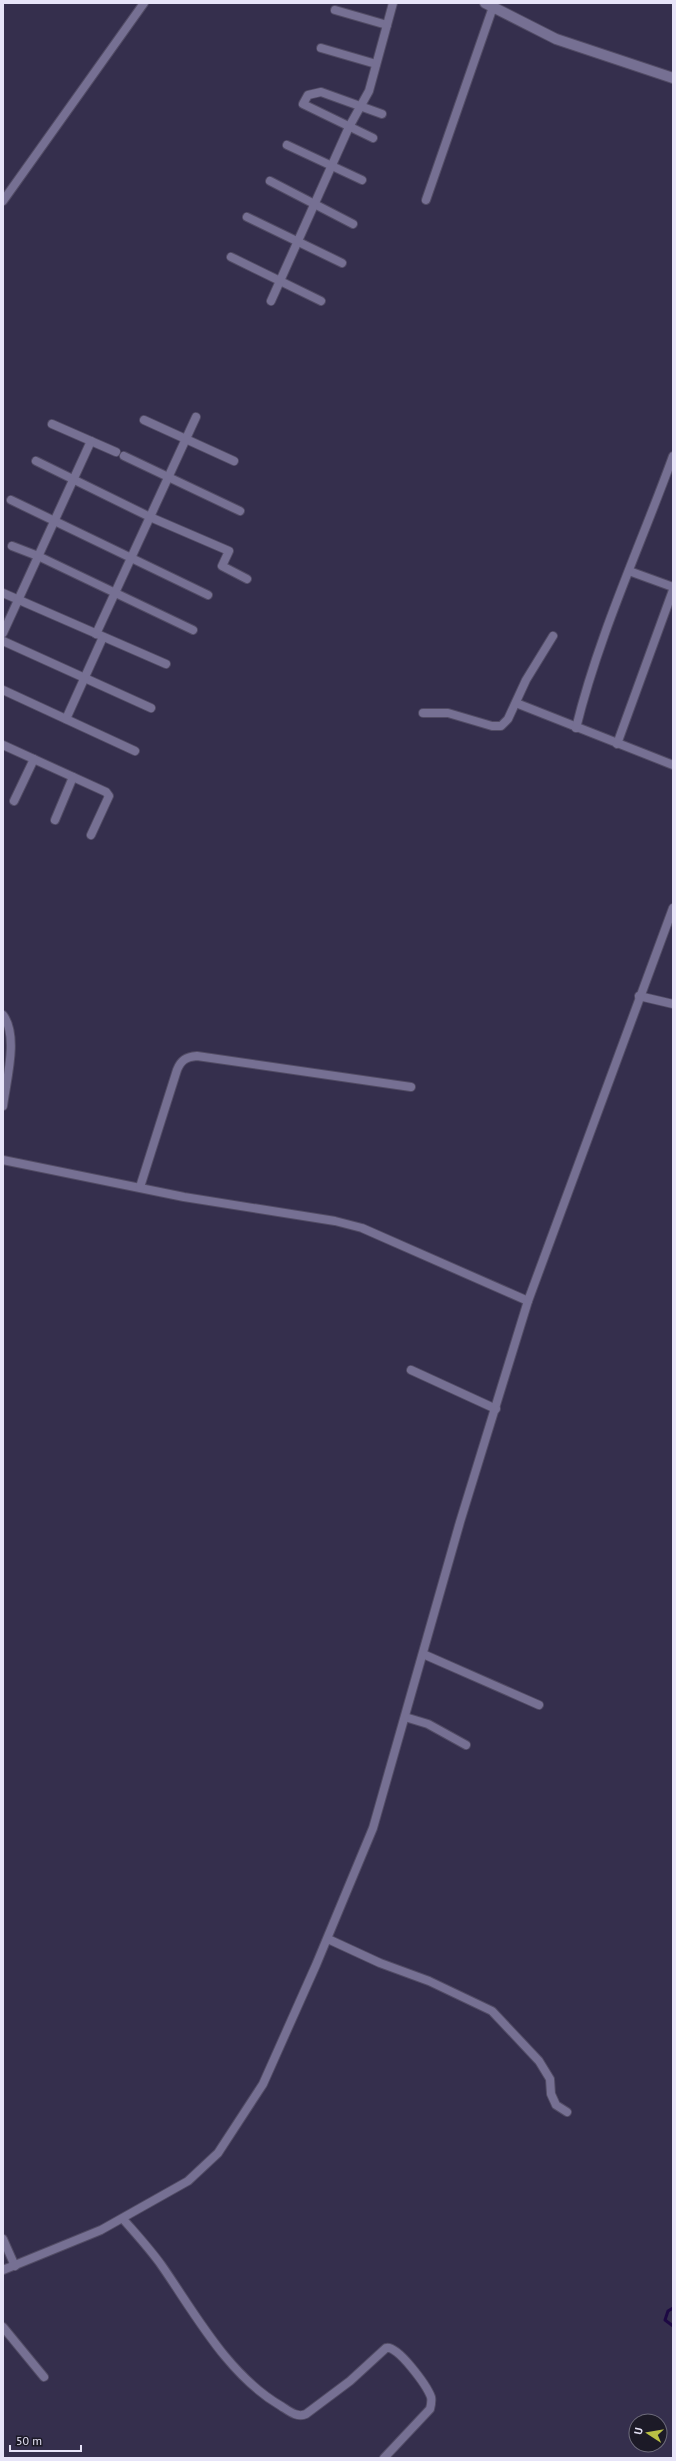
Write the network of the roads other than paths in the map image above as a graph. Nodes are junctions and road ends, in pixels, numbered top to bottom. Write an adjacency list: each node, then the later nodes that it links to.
1 (144, 3): 18 (street)
2 (393, 3): 5 (street)
3 (489, 5): 8 (main road); 17 (street)
4 (335, 10): 5 (street)
5 (387, 25): 7 (street)
6 (321, 48): 7 (street)
7 (376, 64): 9 (street)
8 (673, 78)
9 (361, 106): 10 (street); 11 (street); 11 (street)
10 (382, 114)
11 (349, 127): 12 (street); 14 (street)
12 (373, 138)
13 (287, 145): 14 (street)
14 (332, 164): 16 (street); 19 (street)
15 (270, 180): 19 (street)
16 (362, 180)
17 (426, 200)
18 (3, 201)
19 (315, 203): 21 (street); 22 (street)
20 (247, 217): 22 (street)
21 (353, 224)
22 (298, 241): 24 (street); 25 (street)
23 (231, 257): 25 (street)
24 (342, 263)
25 (280, 280): 26 (street); 27 (street)
26 (271, 301)
27 (321, 301)
28 (196, 417): 31 (street)
29 (144, 420): 31 (street)
30 (52, 424): 32 (street)
31 (186, 439): 35 (street); 36 (street)
32 (91, 441): 36 (street); 37 (street)
33 (673, 456): 45 (street)
34 (36, 461): 37 (street)
35 (234, 461)
36 (168, 477): 39 (street); 40 (street)
37 (73, 479): 40 (street); 41 (street)
38 (11, 500): 41 (street)
39 (240, 511)
40 (150, 517): 44 (street); 46 (street)
41 (54, 521): 43 (street); 44 (street)
42 (12, 546): 43 (street)
43 (38, 556): 49 (street); 51 (street)
44 (131, 558): 49 (street); 50 (street)
45 (629, 571): 47 (street); 64 (street)
46 (247, 579)
47 (673, 588): 65 (street)
48 (3, 593): 51 (street)
49 (114, 593): 52 (street); 54 (street)
50 (208, 595)
51 (18, 600): 53 (street); 54 (street)
52 (193, 630)
53 (3, 633)
54 (99, 636): 57 (street); 58 (street)
55 (553, 636): 60 (street)
56 (3, 641): 58 (street)
57 (166, 664)
58 (85, 678): 61 (street); 63 (street)
59 (3, 690): 63 (street)
60 (516, 703): 62 (street); 64 (street)
61 (151, 708)
62 (423, 713)
63 (66, 719): 67 (street)
64 (576, 728): 65 (street)
65 (617, 744): 69 (street)
66 (3, 745): 68 (street)
67 (135, 751)
68 (34, 759): 70 (street); 71 (street)
69 (673, 765)
70 (73, 778): 72 (street); 73 (street)
71 (14, 801)
72 (54, 820)
73 (91, 836)
74 (673, 908): 75 (street)
75 (639, 996): 76 (street); 82 (street)
76 (673, 1004)
77 (3, 1015): 79 (street)
78 (411, 1087): 81 (street)
79 (3, 1106)
80 (3, 1160): 81 (street)
81 (140, 1187): 82 (street)
82 (528, 1301): 84 (street)
83 (411, 1370): 84 (street)
84 (496, 1409): 85 (street)
85 (422, 1654): 86 (street); 87 (street)
86 (540, 1705)
87 (405, 1717): 88 (street); 89 (street)
88 (466, 1745)
89 (328, 1939): 90 (street); 91 (street)
90 (568, 2112)
91 (123, 2219): 93 (street); 97 (street)
92 (3, 2239): 93 (street)
93 (15, 2266): 94 (street)
94 (3, 2270)
95 (3, 2327): 96 (street)
96 (44, 2377)
97 (384, 2458)

